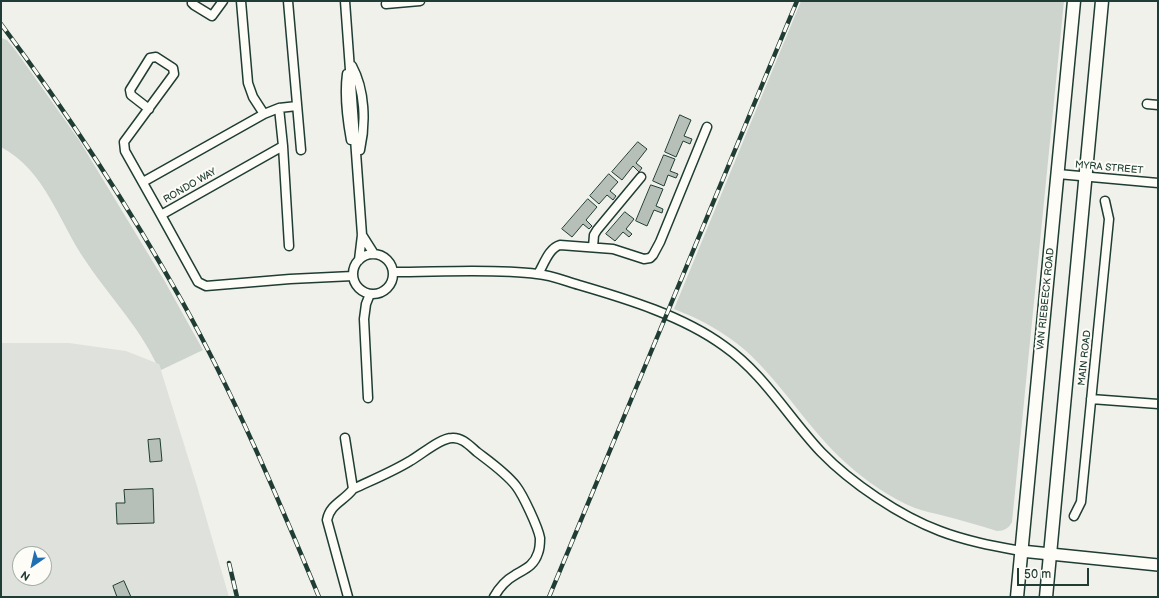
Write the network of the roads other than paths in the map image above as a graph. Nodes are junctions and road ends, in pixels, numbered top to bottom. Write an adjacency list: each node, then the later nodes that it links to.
1 (193, 1): 2 (street)
2 (224, 1)
3 (240, 1): 16 (street)
4 (288, 1): 13 (street)
5 (346, 1): 27 (street)
6 (409, 1): 7 (street); 10 (street)
7 (420, 1)
8 (1074, 1): 20 (main road, VAN RIEBEECK ROAD)
9 (1102, 1): 21 (main road)
10 (386, 4)
11 (1147, 104): 12 (street)
12 (1158, 105)
13 (297, 106): 14 (street); 19 (street)
14 (279, 108): 16 (street); 18 (street)
15 (149, 109): 15 (street); 23 (street)
16 (264, 114): 23 (street)
17 (707, 127): 29 (street)
18 (282, 146): 26 (street, RONDO WAY); 28 (street)
19 (301, 150)
20 (1058, 174): 21 (street, MYRA STREET); 42 (main road, VAN RIEBEECK ROAD)
21 (1085, 176): 24 (street, MYRA STREET); 43 (main road)
22 (641, 177): 29 (street)
23 (143, 182): 26 (street)
24 (1158, 183)
25 (1105, 201): 37 (street, MAIN ROAD)
26 (161, 215): 34 (street, RONDO WAY)
27 (362, 236): 30 (street); 31 (street)
28 (289, 246)
29 (594, 247): 33 (street)
30 (374, 254): 31 (street); 32 (street)
31 (359, 260): 34 (street)
32 (393, 272): 33 (street); 35 (street)
33 (538, 274): 42 (street)
34 (354, 276): 35 (street)
35 (370, 294): 36 (street)
36 (368, 398)
37 (1091, 399): 38 (street); 41 (street, MAIN ROAD)
38 (1158, 404)
39 (345, 438): 40 (street)
40 (353, 490): 45 (street); 46 (street)
41 (1074, 516)
42 (1021, 551): 43 (street); 47 (main road, VAN RIEBEECK ROAD)
43 (1049, 554): 44 (street); 48 (main road)
44 (1158, 565)
45 (348, 597)
46 (494, 597)
47 (1017, 597)
48 (1046, 597)

